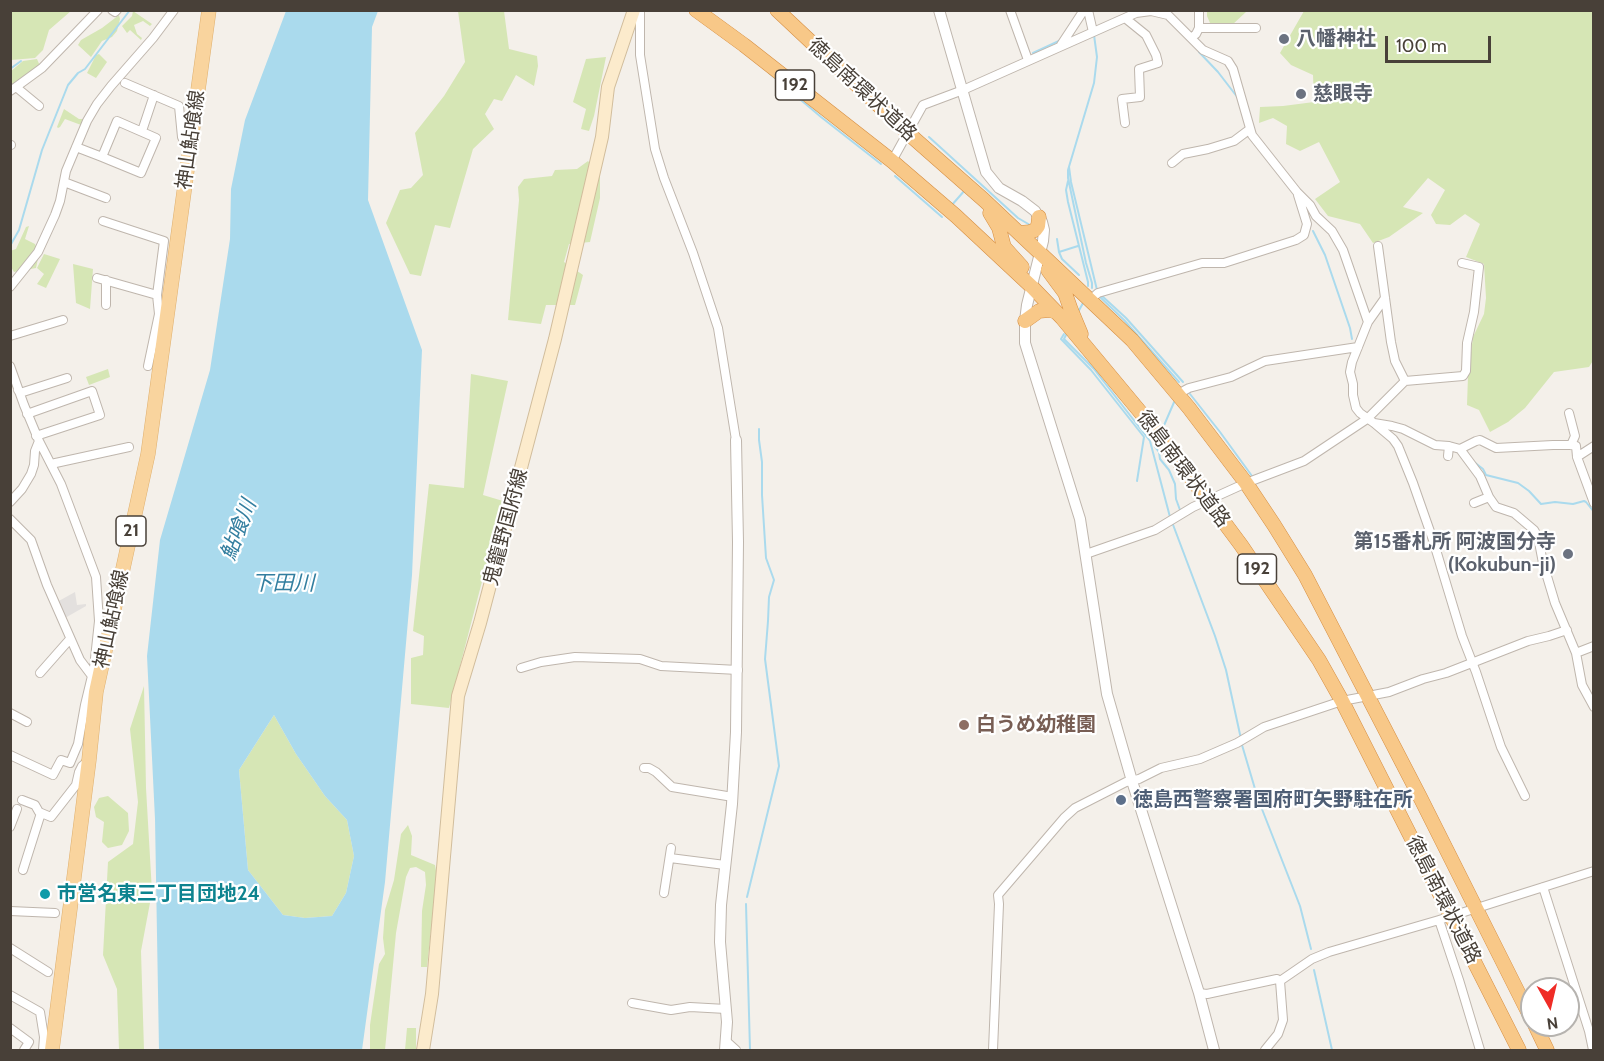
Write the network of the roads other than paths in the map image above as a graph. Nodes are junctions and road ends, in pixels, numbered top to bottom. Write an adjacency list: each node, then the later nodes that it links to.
1 (98, 10): 22 (street)
2 (112, 10): 3 (street)
3 (117, 10)
4 (174, 10): 30 (street)
5 (209, 10): 31 (main road, 神山鮎喰線 / 21)
6 (634, 10): 138 (main road, 鬼籠野国府線)
7 (640, 10): 72 (street)
8 (696, 10): 33 (highway, 徳島南環状道路 / 192)
9 (777, 10): 29 (highway, 徳島南環状道路 / 192)
10 (939, 10): 23 (street)
11 (1010, 10): 20 (street)
12 (1086, 10): 17 (street); 19 (street)
13 (1199, 10): 15 (street)
14 (1125, 18): 17 (street); 18 (street); 26 (street)
15 (1199, 28): 16 (street); 18 (street)
16 (1256, 28)
17 (1094, 32): 19 (street)
18 (1191, 38): 27 (street)
19 (1061, 45): 20 (street)
20 (1028, 60): 23 (street)
21 (125, 83): 24 (street)
22 (13, 89): 25 (street)
23 (963, 90): 29 (street); 39 (street)
24 (154, 95): 28 (street); 31 (street)
25 (39, 106)
26 (1125, 123)
27 (1250, 129): 34 (street); 36 (street)
28 (142, 131): 32 (street); 32 (street)
29 (909, 134): 33 (street); 38 (highway, 徳島南環状道路 / 192)
30 (76, 147): 32 (street); 35 (street)
31 (189, 154): 54 (main road, 神山鮎喰線 / 21)
32 (102, 157)
33 (892, 161): 47 (highway, 徳島南環状道路 / 192)
34 (1172, 163)
35 (64, 182): 37 (street); 48 (street)
36 (1297, 192): 51 (street); 57 (street)
37 (106, 198)
38 (984, 200): 41 (highway, 徳島南環状道路 / 192); 47 (highway)
39 (1039, 217): 41 (highway); 43 (street)
40 (103, 221): 49 (street)
41 (1019, 233): 43 (highway, 徳島南環状道路 / 192)
42 (1378, 246): 50 (street)
43 (1040, 254): 47 (street); 51 (highway, 徳島南環状道路 / 192); 59 (highway)
44 (1462, 263): 65 (street)
45 (97, 278): 46 (street)
46 (106, 280): 49 (street); 52 (street)
47 (1032, 286): 53 (highway, 徳島南環状道路 / 192); 56 (street)
48 (10, 287)
49 (157, 296): 54 (street)
50 (1385, 298): 57 (street); 65 (street)
51 (1090, 300): 67 (highway, 徳島南環状道路 / 192)
52 (106, 305)
53 (1056, 312): 56 (highway); 59 (highway, 徳島南環状道路 / 192)
54 (163, 315): 62 (street); 100 (main road, 神山鮎喰線 / 21)
55 (63, 320): 58 (street)
56 (1025, 321): 88 (street)
57 (1368, 322): 60 (street)
58 (10, 336)
59 (1086, 347): 83 (highway, 徳島南環状道路 / 192)
60 (1358, 347): 67 (street); 70 (street)
61 (10, 366): 66 (street)
62 (148, 366)
63 (10, 378): 66 (street)
64 (67, 378): 66 (street)
65 (1405, 381): 70 (street)
66 (20, 393): 69 (street)
67 (1178, 394): 81 (highway, 徳島南環状道路 / 192)
68 (1569, 413): 73 (street)
69 (27, 414): 71 (street); 71 (street)
70 (1371, 421): 74 (street); 81 (street); 93 (street)
71 (37, 438): 80 (street); 84 (street)
72 (736, 440): 95 (street)
73 (1571, 445): 77 (street); 79 (street)
74 (1449, 446): 77 (street); 78 (street)
75 (129, 447): 80 (street)
76 (1593, 447): 79 (street)
77 (1460, 448): 82 (street)
78 (1448, 456)
79 (1577, 457): 86 (street)
80 (51, 464): 97 (street)
81 (1246, 483): 83 (street); 101 (highway, 徳島南環状道路 / 192)
82 (1489, 497): 85 (street); 89 (street)
83 (1208, 501): 88 (street); 102 (highway, 徳島南環状道路 / 192)
84 (10, 502)
85 (1474, 503)
86 (1593, 503)
87 (10, 519): 90 (street)
88 (1086, 554): 109 (street)
89 (1567, 630): 92 (street); 93 (street)
90 (70, 639): 96 (street); 97 (street)
91 (1593, 646): 92 (street)
92 (1576, 653): 99 (street)
93 (1472, 663): 101 (street); 110 (street)
94 (521, 668): 95 (street)
95 (738, 670): 111 (street)
96 (40, 673)
97 (92, 676): 100 (street); 106 (street)
98 (1593, 684): 99 (street)
99 (1582, 685): 103 (street)
100 (96, 692): 107 (main road, 神山鮎喰線 / 21)
101 (1368, 697): 102 (street); 121 (highway, 徳島南環状道路 / 192)
102 (1342, 701): 109 (street); 124 (highway, 徳島南環状道路 / 192)
103 (1593, 707)
104 (10, 713): 105 (street)
105 (27, 722)
106 (10, 755)
107 (89, 760): 114 (street); 137 (main road, 神山鮎喰線 / 21)
108 (644, 768): 111 (street)
109 (1132, 781): 128 (street); 140 (street)
110 (1525, 796)
111 (733, 797): 116 (street)
112 (22, 800): 114 (street)
113 (17, 809): 115 (street)
114 (40, 813): 117 (street)
115 (10, 826)
116 (725, 865): 120 (street); 132 (street)
117 (23, 870)
118 (1593, 871): 119 (street)
119 (1543, 887): 121 (street); 145 (street)
120 (664, 894)
121 (1476, 909): 124 (street); 129 (highway, 徳島南環状道路 / 192)
122 (10, 911): 123 (street)
123 (55, 913)
124 (1445, 918): 127 (street); 143 (street); 144 (highway, 徳島南環状道路 / 192)
125 (10, 948): 126 (street)
126 (48, 972)
127 (1280, 981): 128 (street); 142 (street)
128 (1199, 993): 141 (street)
129 (1520, 996)
130 (12, 998): 136 (street)
131 (632, 1003): 132 (street)
132 (726, 1009): 134 (street)
133 (10, 1028): 135 (street)
134 (726, 1046): 139 (street)
135 (24, 1050)
136 (43, 1050)
137 (52, 1050)
138 (423, 1050)
139 (736, 1050)
140 (993, 1050)
141 (1214, 1050)
142 (1265, 1050)
143 (1480, 1050)
144 (1519, 1050)
145 (1593, 1050)

